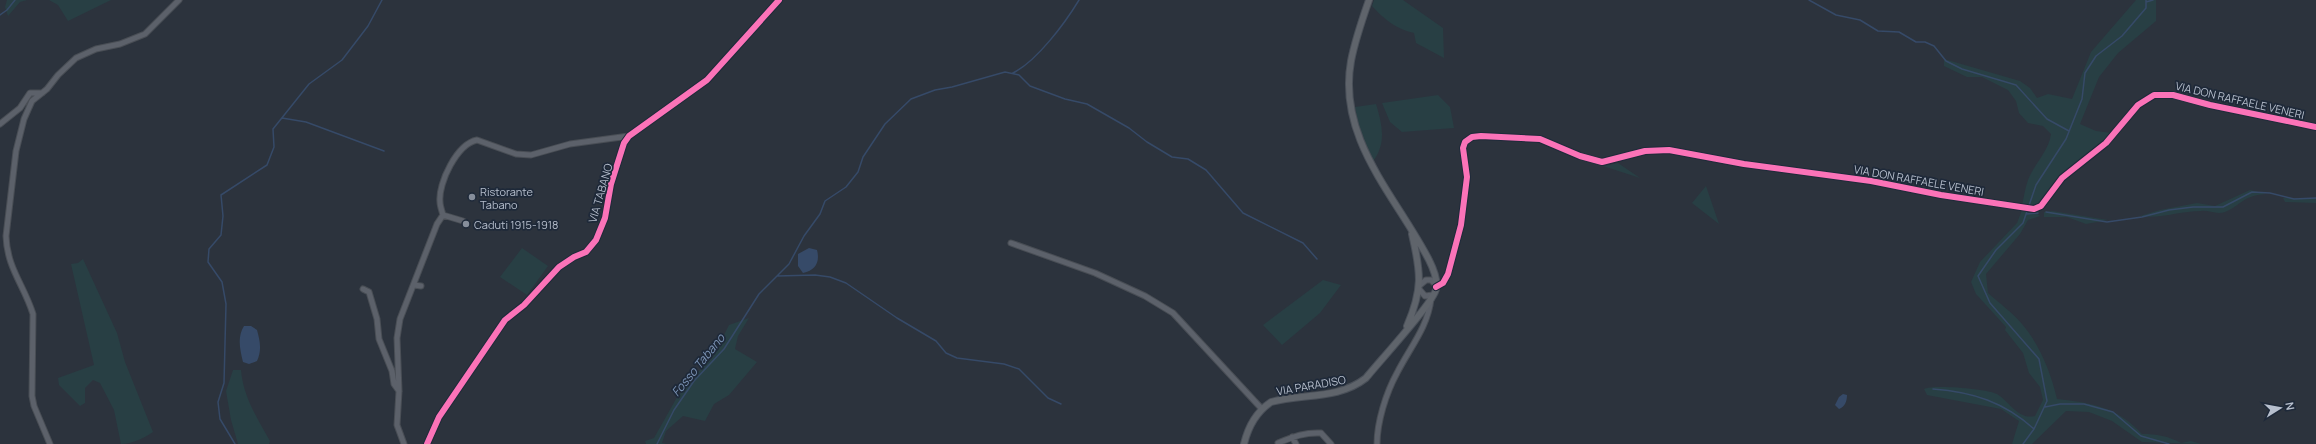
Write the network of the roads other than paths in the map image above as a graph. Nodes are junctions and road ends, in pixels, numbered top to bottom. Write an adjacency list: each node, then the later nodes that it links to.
1 (179, 0): 4 (street)
2 (779, 0): 7 (street, VIA TABANO)
3 (1370, 0): 10 (main road)
4 (42, 93): 5 (street); 23 (street)
5 (0, 124)
6 (2316, 127): 13 (street, VIA DON RAFFAELE VENERI)
7 (629, 136): 8 (street, VIA TABANO); 25 (street, VIA TABANO)
8 (443, 215): 9 (street); 12 (street)
9 (463, 221)
10 (1411, 230): 13 (main road); 15 (main road)
11 (1011, 243): 20 (street)
12 (414, 284): 14 (street); 19 (street)
13 (1436, 285): 15 (street); 17 (main road)
14 (421, 286)
15 (1420, 287): 17 (street); 18 (main road, VIA PARADISO)
16 (363, 289): 19 (street)
17 (1432, 296): 18 (main road, VIA PARADISO); 29 (street)
18 (1405, 331): 20 (main road, VIA PARADISO)
19 (399, 391): 24 (street)
20 (1261, 408): 26 (main road)
21 (1292, 437): 22 (street); 27 (street); 28 (street)
22 (1278, 443)
23 (50, 444)
24 (404, 444)
25 (427, 444)
26 (1244, 444)
27 (1296, 444)
28 (1331, 444)
29 (1377, 444)

